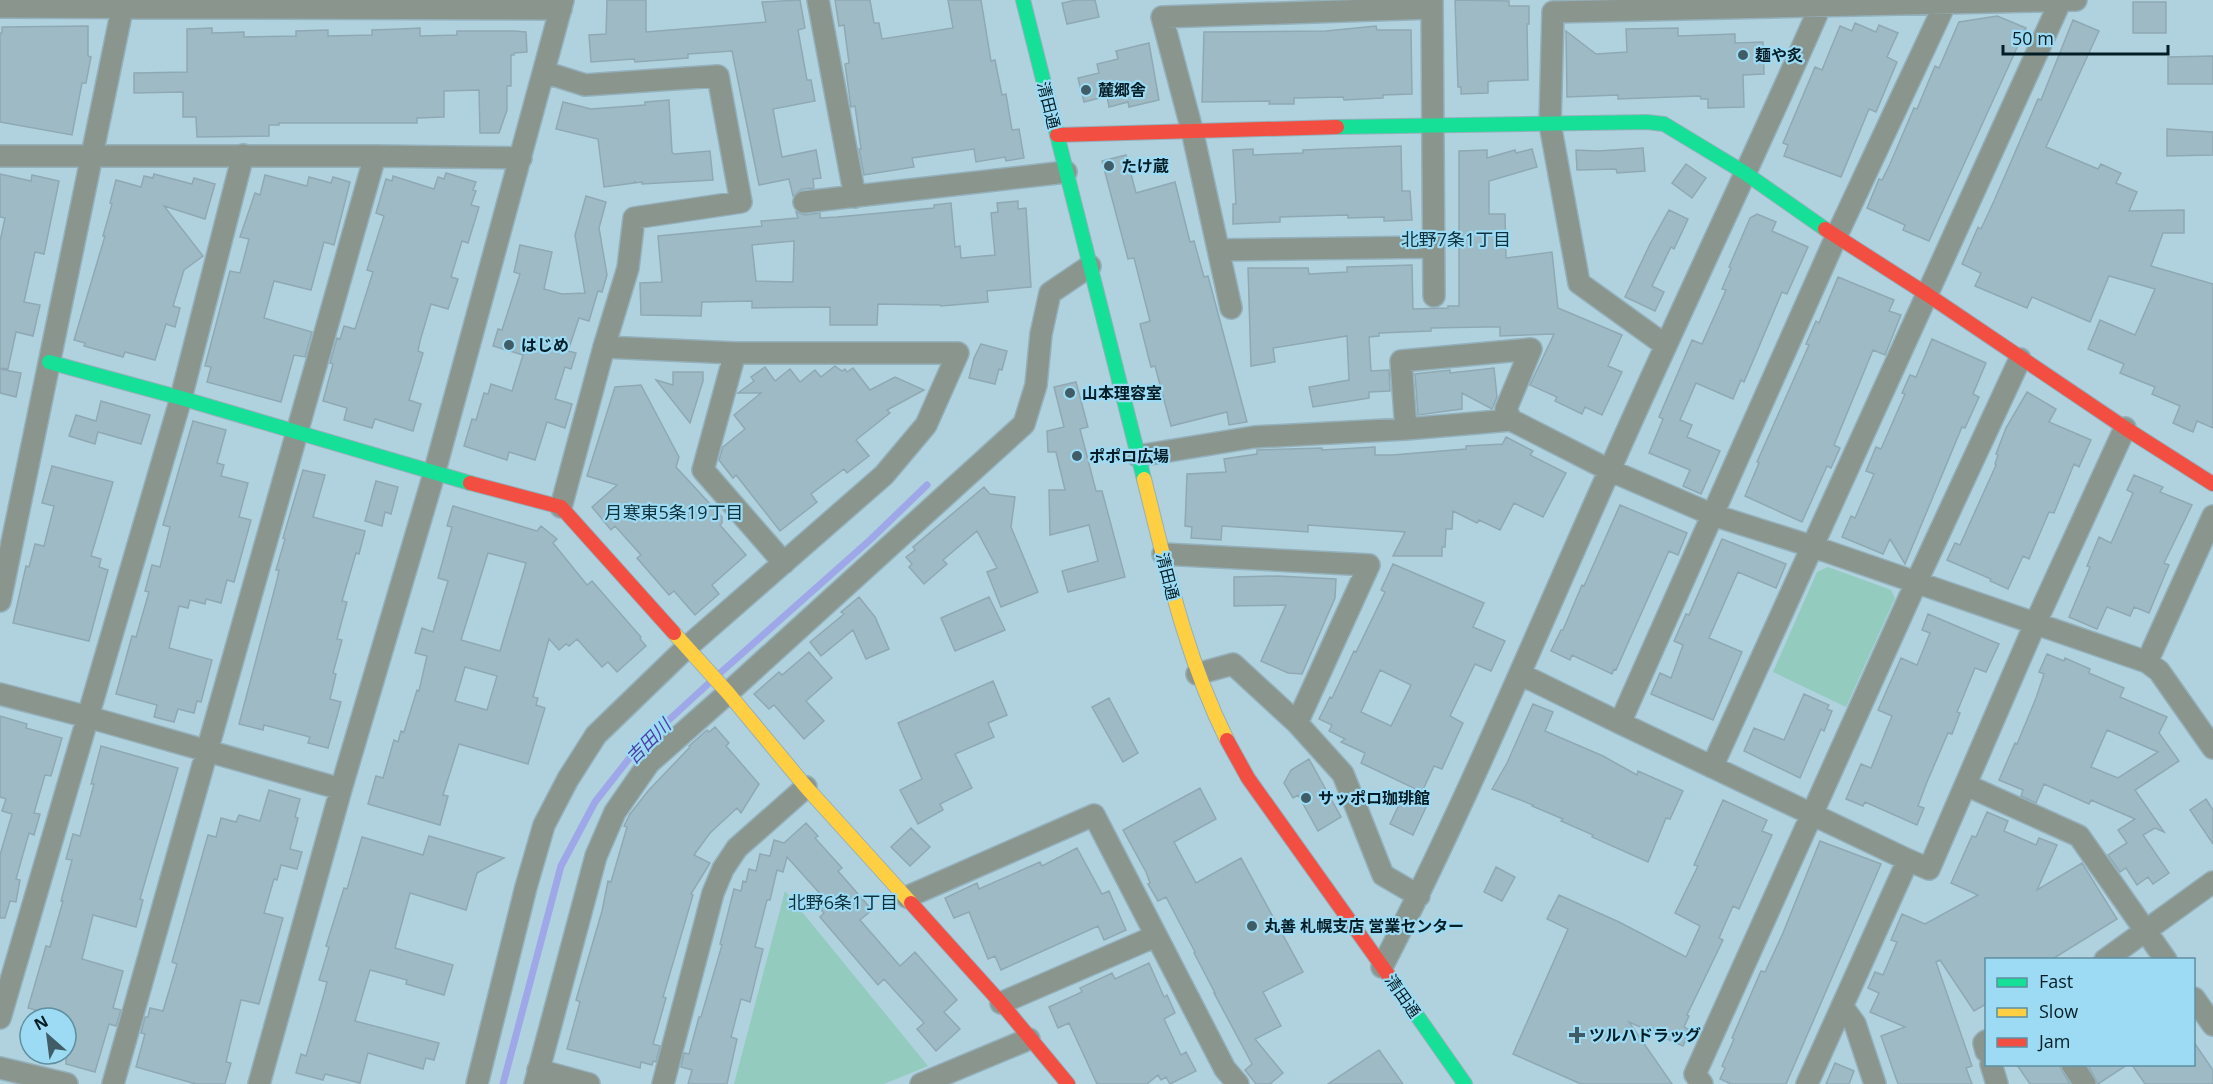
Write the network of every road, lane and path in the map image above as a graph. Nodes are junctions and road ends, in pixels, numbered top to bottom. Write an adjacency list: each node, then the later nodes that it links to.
1 (818, 0): 23 (street)
2 (1023, 0): 15 (street, 清田通)
3 (2061, 0): 4 (street); 5 (street); 29 (street)
4 (2076, 0)
5 (1946, 2): 6 (street); 25 (street)
6 (1822, 3): 12 (street); 22 (street)
7 (123, 4): 8 (street); 10 (street); 19 (street)
8 (562, 4): 11 (street)
9 (1432, 4): 13 (street); 14 (street)
10 (0, 7)
11 (544, 72): 20 (street); 33 (street)
12 (1551, 124): 13 (street); 22 (street); 32 (street)
13 (1433, 126): 14 (street); 26 (street)
14 (1192, 130): 15 (street); 27 (street)
15 (1057, 135): 21 (street, 清田通)
16 (243, 155): 18 (street); 19 (street); 37 (street)
17 (0, 156): 19 (street)
18 (375, 156): 20 (street); 41 (street)
19 (93, 157): 36 (street)
20 (521, 158): 44 (street)
21 (1066, 172): 23 (street); 28 (street, 清田通)
22 (1745, 173): 25 (street); 32 (street)
23 (855, 197): 24 (street)
24 (804, 202)
25 (1836, 237): 29 (street); 47 (street)
26 (1433, 247): 27 (street); 30 (street)
27 (1219, 250): 31 (street)
28 (1090, 266): 42 (street, 清田通); 59 (street)
29 (1928, 295): 35 (street); 49 (street)
30 (1434, 296)
31 (1232, 308)
32 (1665, 345): 43 (street)
33 (604, 347): 34 (street); 46 (street)
34 (735, 353): 51 (street); 51 (street)
35 (2020, 359): 39 (street); 52 (street)
36 (49, 362): 37 (street); 53 (street)
37 (181, 398): 41 (street); 61 (street)
38 (1511, 420): 40 (street); 40 (street); 43 (street)
39 (2125, 428): 45 (street); 54 (street)
40 (1406, 429): 42 (street)
41 (297, 433): 44 (street); 65 (street)
42 (1138, 456): 50 (street, 清田通)
43 (1609, 470): 47 (street); 58 (street)
44 (434, 474): 46 (street); 69 (street)
45 (2213, 484)
46 (561, 507): 55 (street)
47 (1713, 515): 49 (street); 63 (street)
48 (2213, 516): 56 (street)
49 (1814, 547): 52 (street); 66 (street)
50 (1163, 554): 57 (street, 清田通); 62 (street)
51 (784, 563): 55 (street)
52 (1916, 583): 54 (street); 70 (street)
53 (0, 601)
54 (2035, 624): 56 (street); 67 (street)
55 (690, 653): 59 (street); 93 (street)
56 (2147, 662): 64 (street)
57 (1197, 674): 62 (street); 79 (street, 清田通)
58 (1520, 674): 63 (street); 73 (street)
59 (723, 688): 68 (street); 89 (street)
60 (0, 694): 61 (street)
61 (88, 717): 65 (street); 83 (street)
62 (1297, 723): 73 (street)
63 (1620, 723): 66 (street)
64 (2213, 748)
65 (208, 752): 69 (street); 91 (street)
66 (1712, 767): 70 (street)
67 (1966, 785): 71 (street); 75 (street)
68 (806, 787): 74 (street); 95 (street)
69 (341, 789): 92 (street)
70 (1813, 813): 71 (street); 100 (street)
71 (1908, 860): 82 (street)
72 (2213, 882): 75 (street)
73 (1419, 896): 79 (street)
74 (907, 897): 76 (street); 81 (street)
75 (2146, 931): 77 (street); 78 (street)
76 (1155, 936): 81 (street); 98 (street)
77 (2108, 958)
78 (2165, 958)
79 (1382, 968): 99 (street, 清田通)
80 (2195, 1001): 84 (street)
81 (1001, 1004): 85 (street)
82 (1842, 1006): 101 (street); 102 (street)
83 (0, 1018)
84 (2213, 1025)
85 (1029, 1039): 96 (street); 97 (street)
86 (1991, 1066): 103 (street)
87 (2073, 1066): 104 (street)
88 (0, 1068): 90 (street)
89 (537, 1077): 94 (street)
90 (67, 1084)
91 (113, 1084)
92 (259, 1084)
93 (477, 1084)
94 (589, 1084)
95 (663, 1084)
96 (921, 1084)
97 (1068, 1084)
98 (1238, 1084)
99 (1465, 1084)
100 (1702, 1084)
101 (1807, 1084)
102 (1875, 1084)
103 (1997, 1084)
104 (2085, 1084)

